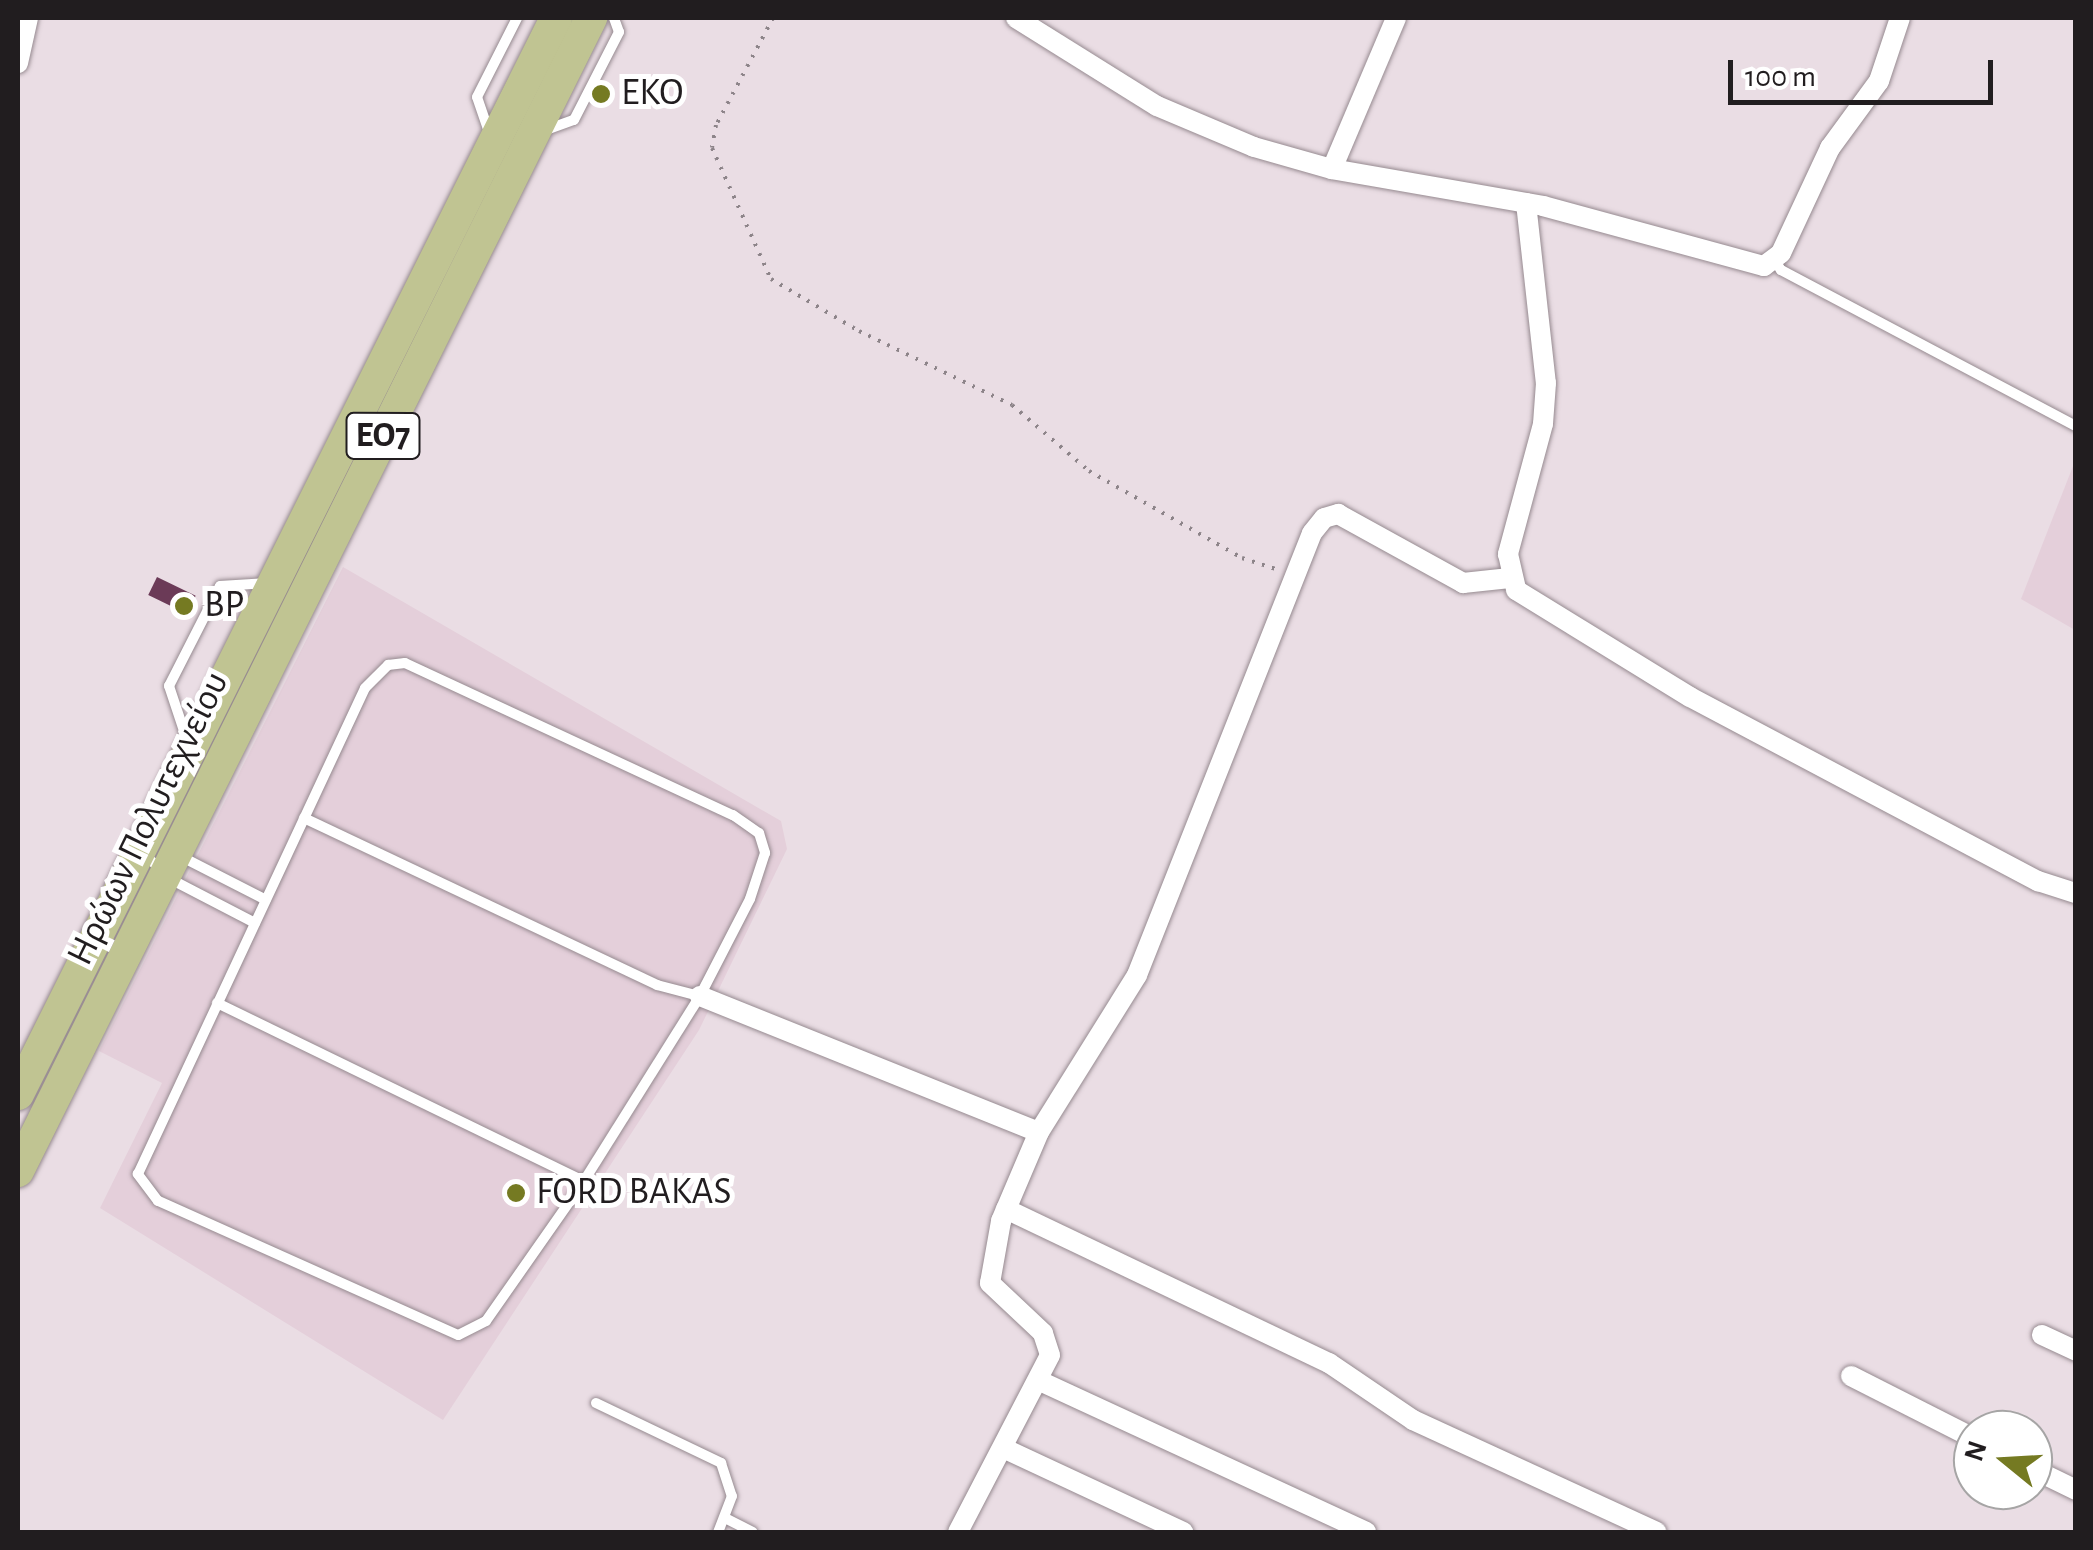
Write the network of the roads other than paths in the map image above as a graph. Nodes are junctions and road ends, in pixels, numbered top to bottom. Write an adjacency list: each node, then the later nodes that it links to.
1 (28, 18): 9 (street)
2 (518, 18): 11 (lane)
3 (556, 18): 11 (main road, Ηρώων Πολυτεχνείου / ΕΟ7)
4 (591, 18): 10 (main road, Ηρώων Πολυτεχνείου / ΕΟ7)
5 (614, 18): 10 (lane)
6 (1016, 18): 12 (street)
7 (1396, 18): 12 (street)
8 (1900, 18): 14 (street)
9 (18, 63)
10 (533, 134): 21 (main road, Ηρώων Πολυτεχνείου / ΕΟ7)
11 (493, 144): 17 (main road, Ηρώων Πολυτεχνείου / ΕΟ7)
12 (1332, 169): 13 (street)
13 (1526, 203): 14 (street); 16 (street)
14 (1774, 259): 15 (lane)
15 (2076, 426)
16 (1510, 578): 22 (street); 28 (street)
17 (274, 582): 18 (main road, Ηρώων Πολυτεχνείου / ΕΟ7); 18 (lane)
18 (190, 749): 20 (main road, Ηρώων Πολυτεχνείου / ΕΟ7)
19 (304, 818): 23 (lane); 25 (lane); 25 (lane)
20 (139, 850): 21 (lane); 21 (lane); 27 (main road, Ηρώων Πολυτεχνείου / ΕΟ7)
21 (171, 866): 23 (lane); 24 (lane); 29 (main road, Ηρώων Πολυτεχνείου / ΕΟ7)
22 (2076, 893)
23 (266, 900): 24 (lane)
24 (255, 923): 26 (lane)
25 (700, 996): 28 (street); 30 (lane)
26 (217, 1003): 30 (lane); 30 (lane)
27 (18, 1094)
28 (1039, 1132): 31 (street)
29 (18, 1171)
30 (584, 1180)
31 (1006, 1209): 35 (street); 47 (street)
32 (2042, 1335): 33 (street)
33 (2076, 1352)
34 (1851, 1376): 37 (street)
35 (1042, 1382): 38 (street); 46 (street)
36 (596, 1402): 41 (lane)
37 (1953, 1428)
38 (1003, 1448): 44 (street); 45 (street)
39 (2053, 1479): 40 (street)
40 (2076, 1490)
41 (725, 1518): 42 (lane); 43 (lane)
42 (718, 1532)
43 (753, 1532)
44 (958, 1532)
45 (1183, 1532)
46 (1366, 1532)
47 (1656, 1532)

